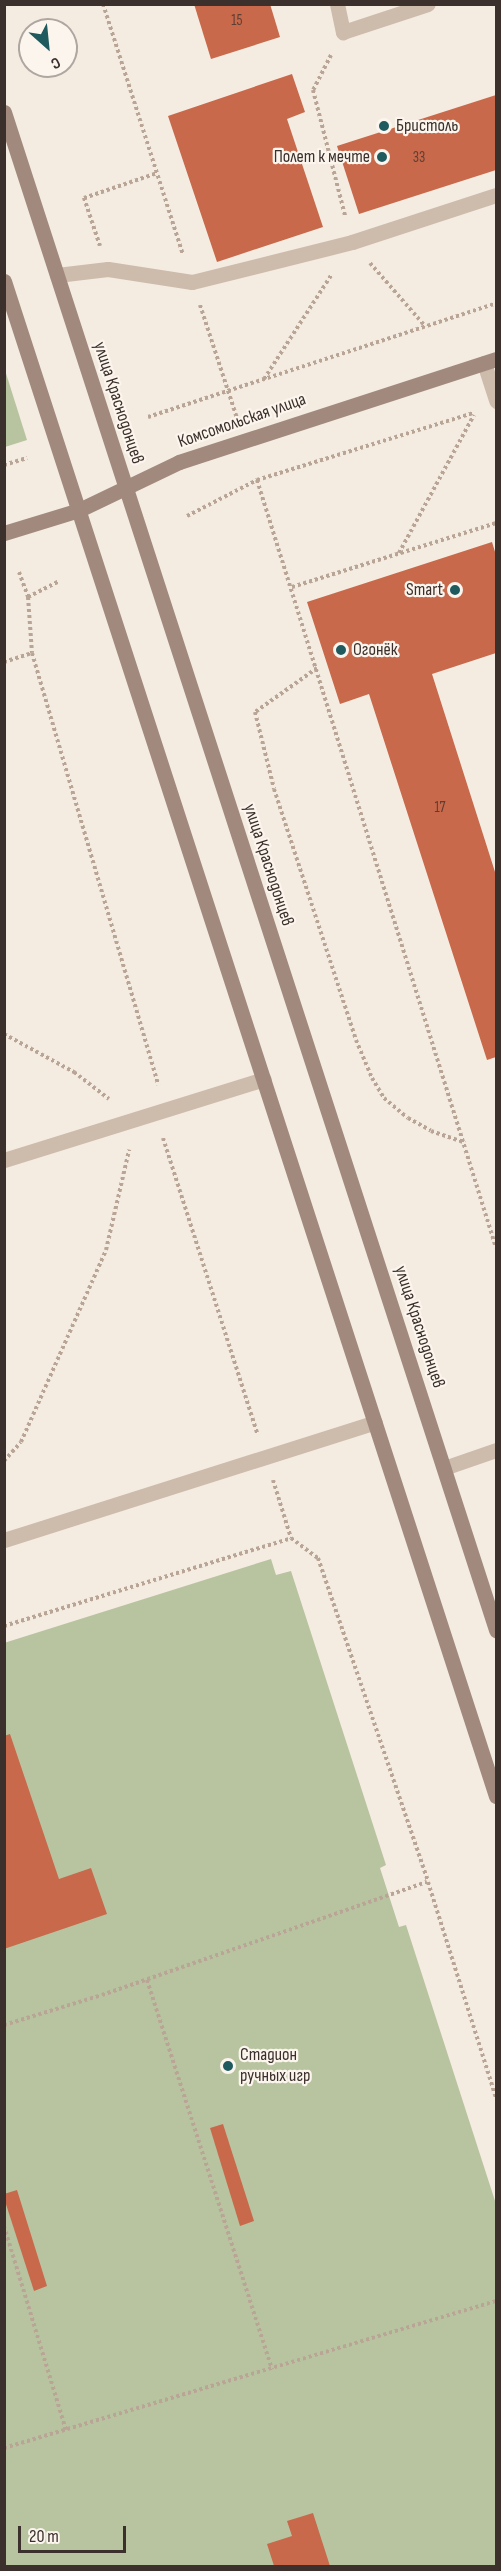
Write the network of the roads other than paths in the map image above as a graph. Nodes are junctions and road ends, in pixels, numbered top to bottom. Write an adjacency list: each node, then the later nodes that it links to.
1 (337, 4): 2 (lane)
2 (428, 4)
3 (4, 112): 5 (main road, улица Краснодонцев)
4 (496, 195): 5 (lane)
5 (57, 275): 9 (main road, улица Краснодонцев)
6 (4, 281): 10 (main road)
7 (490, 361): 8 (lane); 9 (main road, Комсомольская улица)
8 (496, 401)
9 (125, 488): 10 (main road, Комсомольская улица); 16 (main road, улица Краснодонцев)
10 (79, 510): 11 (main road, Комсомольская улица); 12 (main road)
11 (4, 533)
12 (264, 1080): 13 (lane); 14 (main road)
13 (4, 1160)
14 (375, 1422): 17 (lane); 19 (main road)
15 (496, 1450): 16 (lane)
16 (444, 1468): 18 (main road, улица Краснодонцев)
17 (4, 1540)
18 (496, 1630)
19 (496, 1796)

